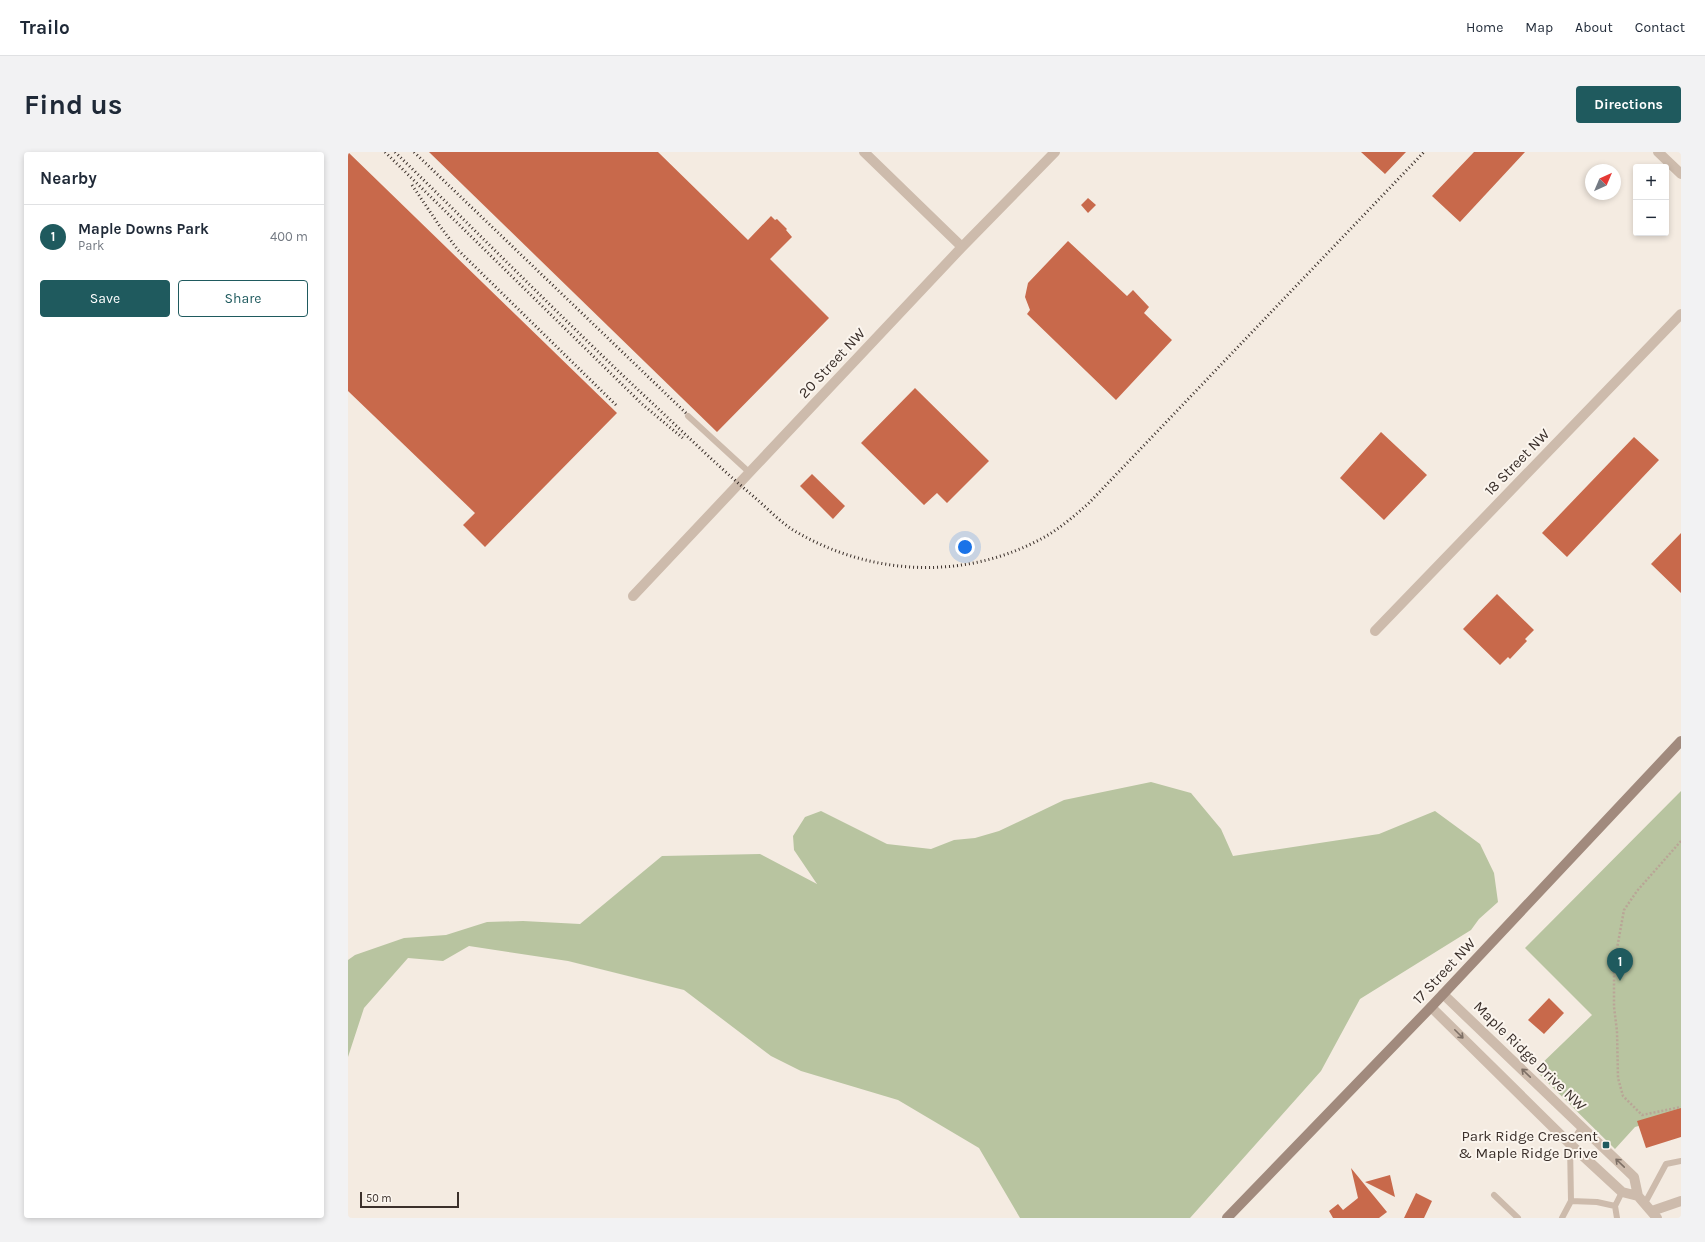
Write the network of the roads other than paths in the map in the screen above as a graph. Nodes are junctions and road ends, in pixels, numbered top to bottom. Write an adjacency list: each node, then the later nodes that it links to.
1 (864, 152): 5 (street)
2 (1054, 152): 5 (street, 20 Street NW)
3 (1658, 152): 4 (street)
4 (1681, 174)
5 (962, 247): 8 (street, 20 Street NW)
6 (1681, 314): 10 (street, 18 Street NW)
7 (688, 416): 8 (lane)
8 (750, 473): 9 (street, 20 Street NW)
9 (633, 596)
10 (1375, 631)
11 (1681, 742): 12 (main road, 17 Street NW)
12 (1443, 994): 13 (main road, 17 Street NW); 14 (street, Maple Ridge Drive NW, one-way to 12)
13 (1431, 1007): 15 (street, one-way to 15); 24 (main road, 17 Street NW)
14 (1582, 1127): 15 (lane); 19 (street, Maple Ridge Drive NW, one-way to 14)
15 (1570, 1144): 17 (street); 20 (lane)
16 (1681, 1161): 19 (lane)
17 (1622, 1192): 19 (street); 22 (lane)
18 (1494, 1195): 25 (lane)
19 (1641, 1199): 23 (street, Maple Ridge Drive NW)
20 (1572, 1201): 22 (lane); 26 (lane)
21 (1681, 1201): 23 (street)
22 (1615, 1206): 27 (lane)
23 (1655, 1214)
24 (1227, 1218)
25 (1518, 1218)
26 (1562, 1218)
27 (1617, 1218)

